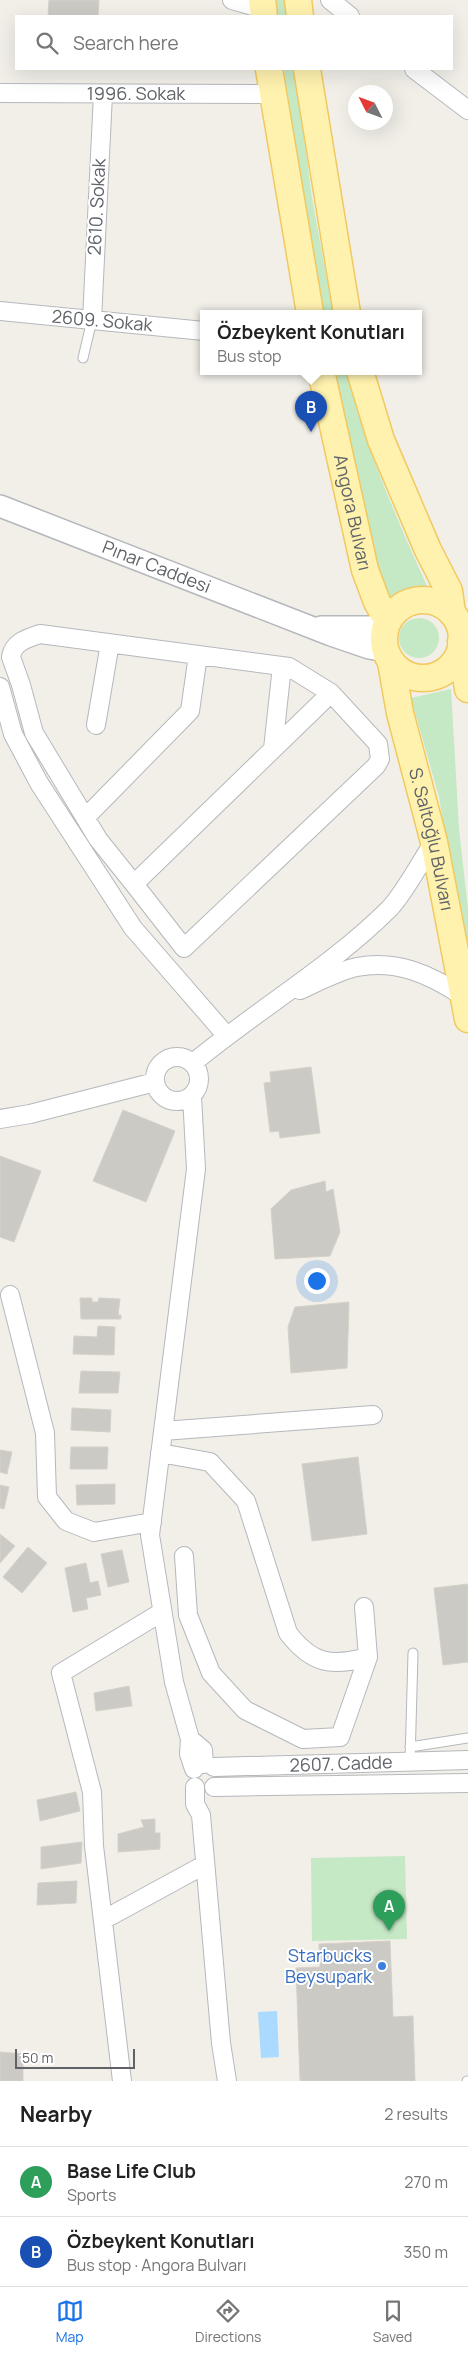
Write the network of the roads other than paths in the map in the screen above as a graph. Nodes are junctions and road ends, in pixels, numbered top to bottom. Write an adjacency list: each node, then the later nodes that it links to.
1 (232, 0): 4 (street)
2 (298, 0): 5 (main road)
3 (330, 0): 6 (street)
4 (263, 8)
5 (300, 15)
6 (349, 15)
7 (269, 70): 12 (main road)
8 (307, 70): 15 (main road)
9 (415, 70): 13 (street)
10 (0, 93): 11 (street, 1996. Sokak)
11 (103, 94): 12 (street, 1996. Sokak); 17 (street, 2610. Sokak)
12 (272, 94): 14 (main road)
13 (468, 110)
14 (309, 310)
15 (347, 310)
16 (0, 311): 17 (street, 2609. Sokak)
17 (92, 320): 18 (street, 2609. Sokak); 19 (lane)
18 (200, 331)
19 (83, 358)
20 (322, 375): 24 (main road, Angora Bulvarı)
21 (361, 375): 23 (main road)
22 (0, 506): 24 (street, Pınar Caddesi)
23 (460, 626): 24 (main road); 24 (main road); 29 (main road)
24 (388, 640): 35 (main road, S. Saltoğlu Bulvarı)
25 (110, 643): 26 (street); 27 (street); 32 (street)
26 (6, 653): 34 (street)
27 (198, 654): 28 (street); 34 (street)
28 (282, 666): 31 (street); 33 (street)
29 (468, 679)
30 (0, 687): 39 (street)
31 (331, 694): 33 (street); 36 (street)
32 (96, 725)
33 (273, 749): 36 (street)
34 (85, 818): 36 (street)
35 (434, 842): 37 (street); 38 (main road, S. Saltoğlu Bulvarı)
36 (134, 884)
37 (280, 997): 38 (street); 39 (street)
38 (466, 1008)
39 (226, 1035): 40 (street)
40 (193, 1063): 41 (street); 42 (street)
41 (155, 1082): 42 (street); 43 (street)
42 (192, 1096): 46 (street)
43 (0, 1119)
44 (10, 1295): 48 (street)
45 (373, 1415): 46 (street)
46 (163, 1431): 47 (street)
47 (160, 1453): 48 (street); 53 (street)
48 (152, 1522): 51 (street)
49 (184, 1556): 53 (street)
50 (364, 1607): 53 (street)
51 (162, 1612): 57 (street); 62 (street)
52 (414, 1653): 55 (lane)
53 (368, 1658)
54 (468, 1738): 55 (lane)
55 (410, 1754): 56 (street, 2607. Cadde); 57 (street, 2607. Cadde); 59 (street)
56 (468, 1760)
57 (204, 1767): 60 (street); 60 (street)
58 (468, 1783): 59 (street, 2607. Cadde)
59 (411, 1784): 60 (street, 2607. Cadde)
60 (206, 1788): 61 (street)
61 (204, 1865): 62 (street); 64 (street)
62 (103, 1920): 63 (street)
63 (122, 2081)
64 (227, 2081)

